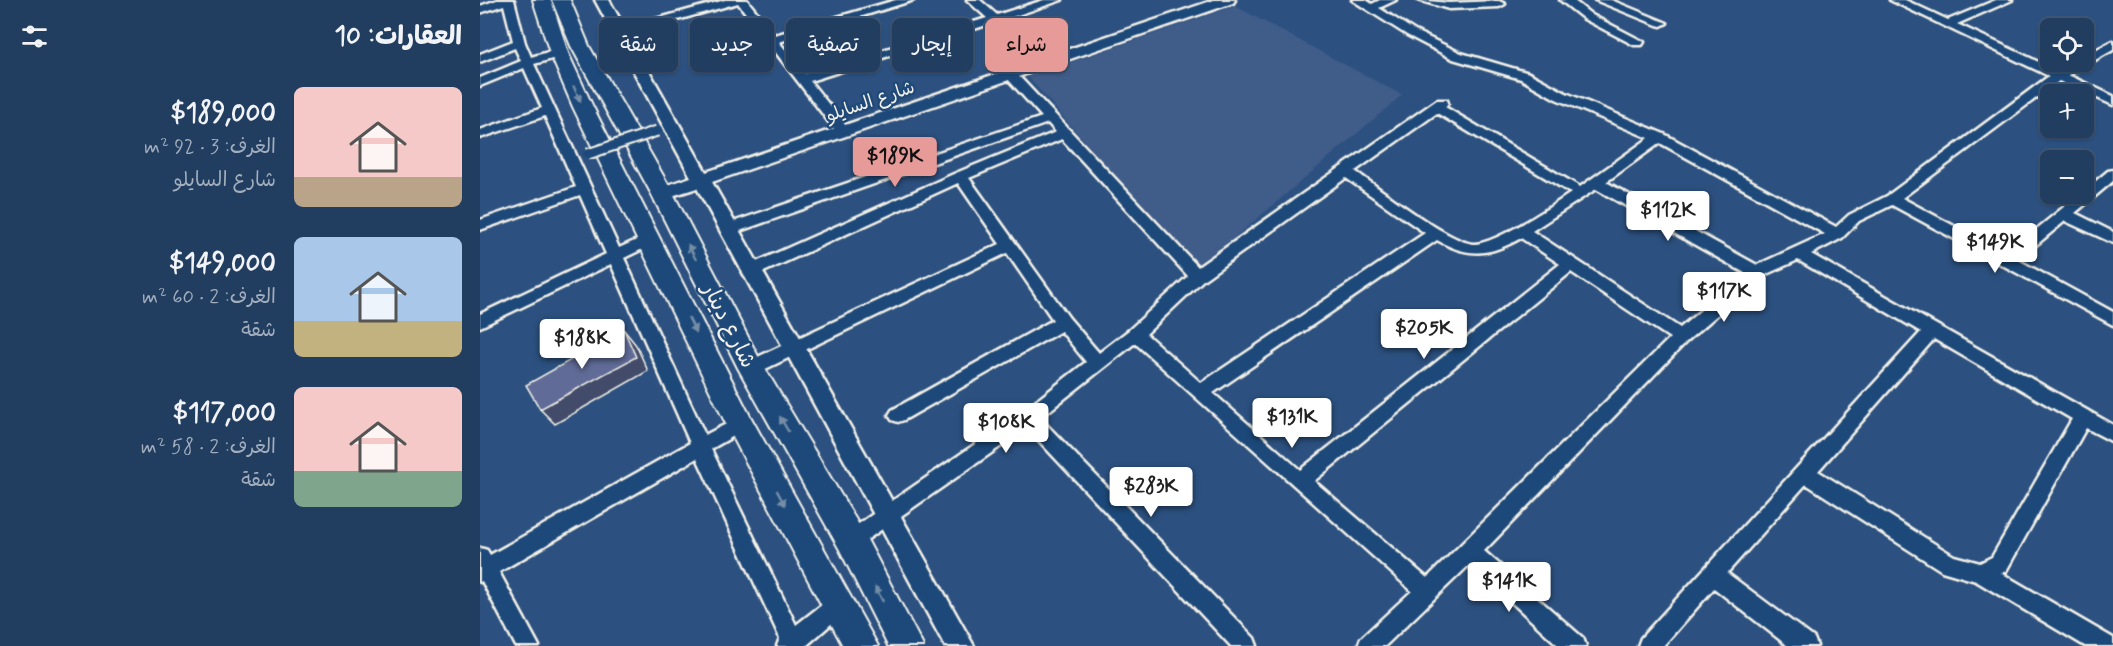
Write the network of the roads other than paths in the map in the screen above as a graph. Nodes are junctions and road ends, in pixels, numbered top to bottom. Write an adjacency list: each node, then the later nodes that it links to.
1 (507, 0): 21 (street); 32 (street)
2 (542, 0): 35 (main road, شارع دينار)
3 (561, 0): 60 (main road, شارع دينار)
4 (602, 0): 22 (street)
5 (739, 0): 23 (street); 24 (street)
6 (908, 0): 30 (street)
7 (973, 0): 25 (street)
8 (1056, 0): 26 (street)
9 (1228, 0): 36 (street, شارع السايلو)
10 (1358, 0): 19 (street)
11 (1390, 0): 19 (street)
12 (1424, 0): 18 (street)
13 (1566, 0): 31 (street)
14 (1601, 0): 20 (street)
15 (1638, 0): 20 (street)
16 (1896, 0): 29 (street)
17 (2003, 1): 29 (street)
18 (1498, 4)
19 (1371, 8): 52 (street)
20 (1623, 8): 28 (street)
21 (480, 10)
22 (612, 18)
23 (672, 18)
24 (754, 18)
25 (995, 18)
26 (999, 18)
27 (985, 22): 43 (street)
28 (1661, 23)
29 (1947, 24): 42 (street)
30 (774, 39)
31 (1638, 42)
32 (519, 43): 37 (street); 38 (street)
33 (774, 43): 43 (street)
34 (2113, 45): 42 (street)
35 (559, 53): 38 (street); 70 (main road, شارع دينار, one-way to 70)
36 (1068, 54)
37 (480, 58)
38 (528, 62): 44 (street); 46 (street)
39 (642, 72): 57 (street)
40 (1016, 72): 41 (street, شارع السايلو)
41 (1010, 74): 47 (street); 49 (street, شارع السايلو)
42 (2057, 76): 45 (street); 62 (street)
43 (803, 79): 49 (street)
44 (480, 82)
45 (2113, 101)
46 (549, 111): 51 (street); 59 (street)
47 (1051, 118): 50 (street); 65 (street)
48 (657, 131): 53 (street, bridge)
49 (843, 131): 57 (street, شارع السايلو)
50 (1065, 133): 56 (street); 78 (street)
51 (480, 134)
52 (1659, 137): 58 (street); 68 (street)
53 (588, 154)
54 (1346, 171): 61 (street); 67 (street); 78 (street)
55 (2113, 174): 63 (street)
56 (961, 176): 71 (street); 76 (street)
57 (702, 179): 60 (street, شارع السايلو); 65 (street)
58 (1596, 183): 61 (street); 77 (street)
59 (584, 189): 64 (street); 73 (street)
60 (662, 193): 87 (main road, شارع دينار, one-way to 60)
61 (1582, 194): 66 (street)
62 (1892, 199): 68 (street); 74 (street)
63 (2064, 214): 69 (street); 74 (street)
64 (481, 225)
65 (729, 229): 76 (street)
66 (1520, 230): 67 (street); 75 (street)
67 (1436, 233): 88 (street)
68 (1837, 234): 72 (street)
69 (2113, 238)
70 (650, 239): 73 (street); 92 (main road, شارع دينار, one-way to 92)
71 (1009, 246): 81 (street); 85 (street)
72 (1799, 254): 77 (street); 82 (street)
73 (615, 256): 80 (street); 94 (street)
74 (2007, 261): 79 (street)
75 (1569, 266): 84 (street); 96 (street)
76 (751, 271): 85 (street)
77 (1756, 272): 84 (street)
78 (1197, 276): 83 (street)
79 (2113, 319)
80 (480, 321)
81 (1063, 322): 86 (street); 89 (street)
82 (1931, 331): 91 (street); 95 (street)
83 (1135, 333): 86 (street); 88 (street)
84 (1681, 338): 99 (street)
85 (792, 349): 87 (street); 97 (street)
86 (1097, 363): 90 (street)
87 (751, 368): 98 (main road, شارع دينار, one-way to 87)
88 (1200, 392): 96 (street)
89 (898, 414)
90 (1028, 417): 97 (street); 110 (street)
91 (2083, 417): 93 (street); 101 (street)
92 (740, 424): 94 (street); 104 (main road, شارع دينار, one-way to 104)
93 (2113, 434)
94 (701, 447): 100 (street); 105 (street)
95 (1805, 472): 101 (street); 102 (street)
96 (1300, 481): 103 (street)
97 (884, 516): 98 (street); 109 (street)
98 (851, 540): 108 (main road, شارع دينار, one-way to 98)
99 (1470, 551): 103 (street); 112 (street)
100 (482, 566): 106 (street)
101 (1981, 573): 115 (street)
102 (1713, 575): 113 (street); 114 (street)
103 (1426, 590): 111 (street)
104 (840, 604): 105 (street); 107 (main road, شارع دينار)
105 (792, 645)
106 (528, 646)
107 (861, 646)
108 (906, 646)
109 (960, 646)
110 (1246, 646)
111 (1369, 646)
112 (1575, 646)
113 (1649, 646)
114 (1806, 646)
115 (2106, 646)

